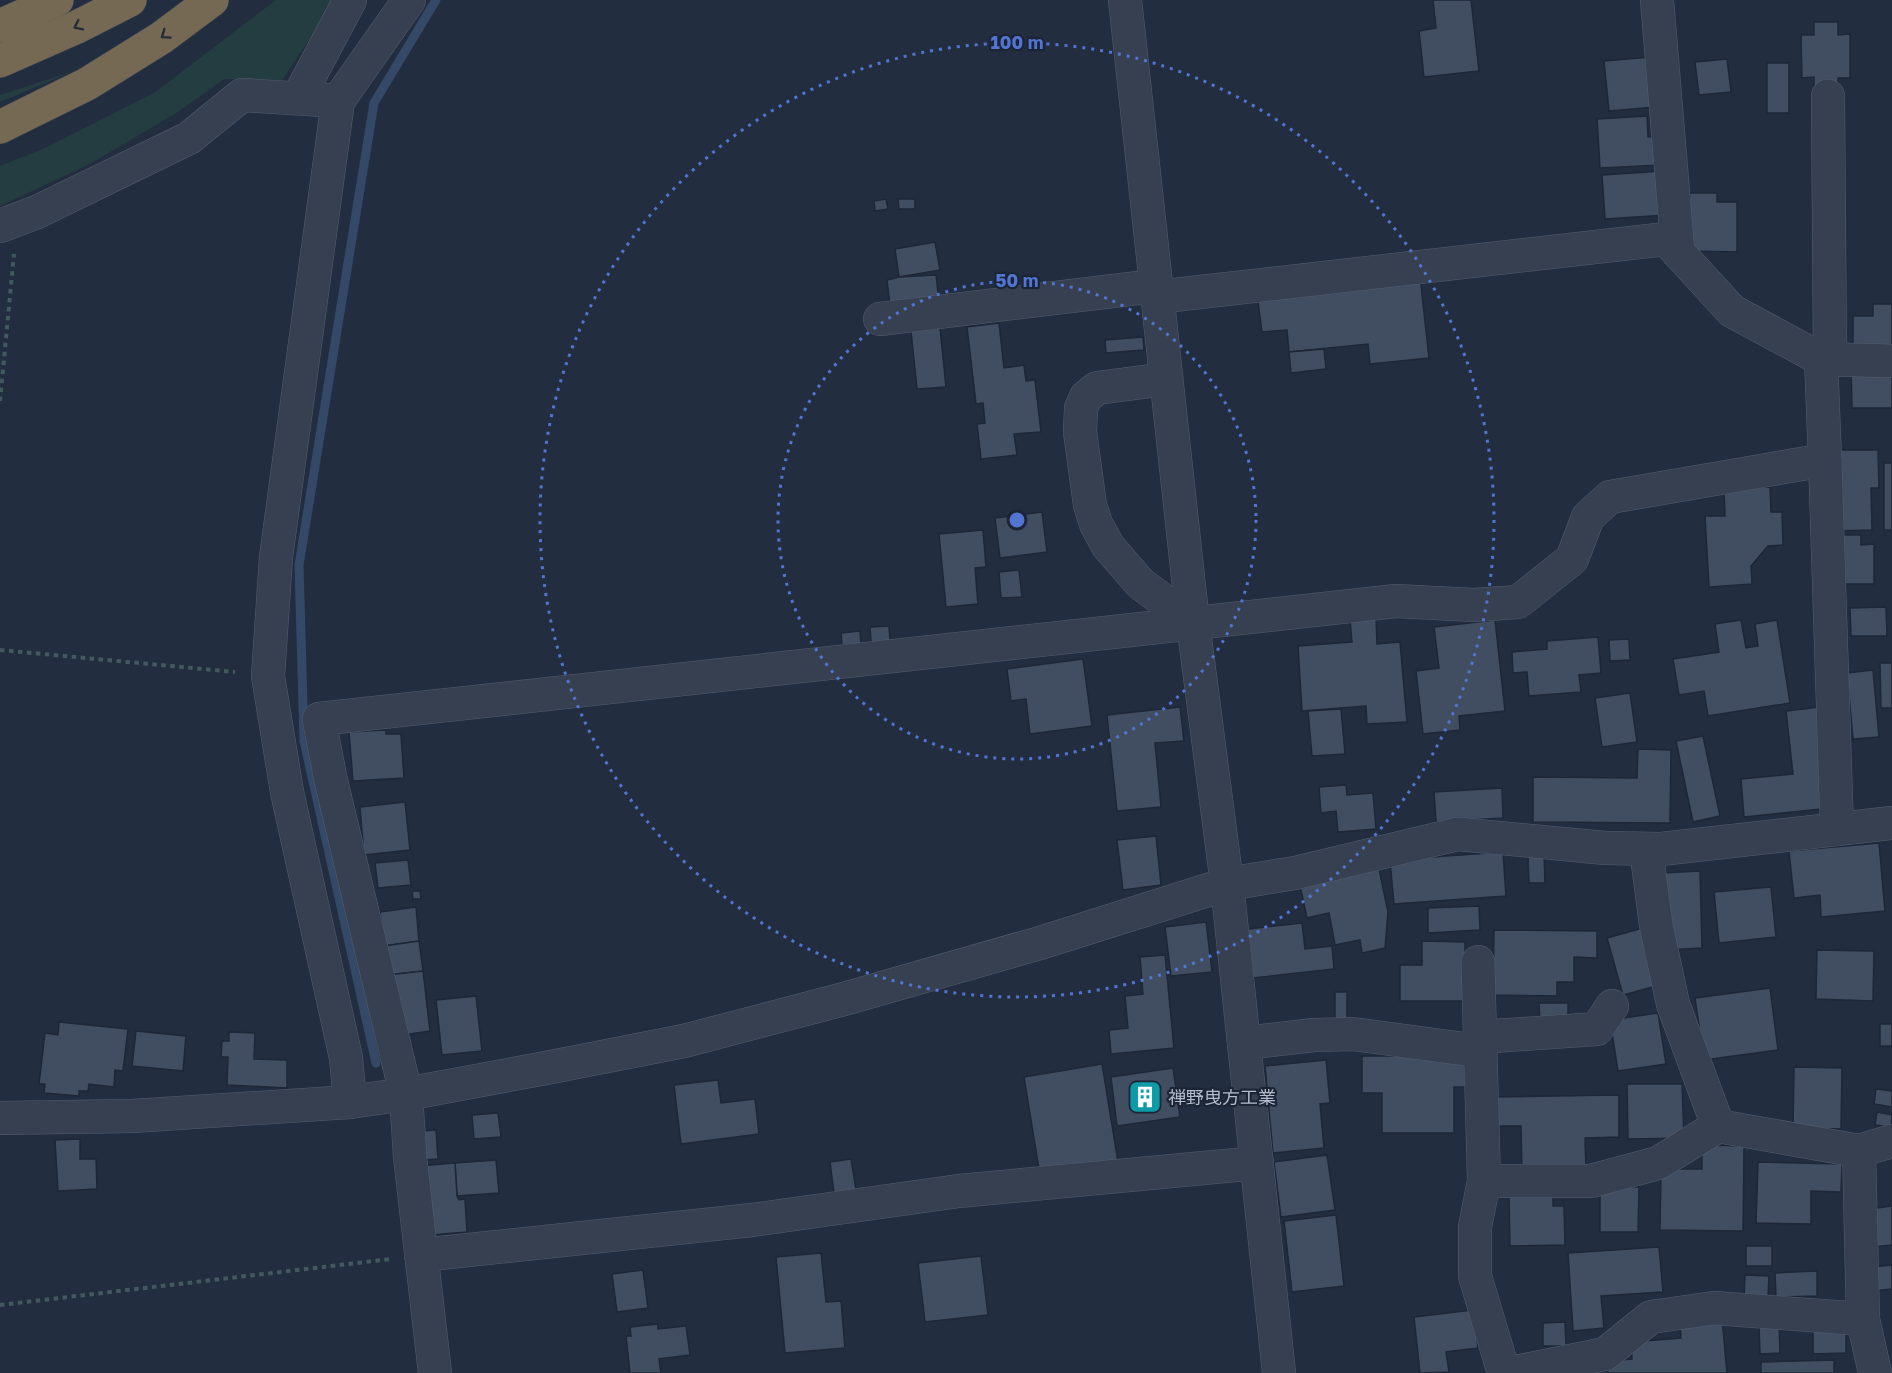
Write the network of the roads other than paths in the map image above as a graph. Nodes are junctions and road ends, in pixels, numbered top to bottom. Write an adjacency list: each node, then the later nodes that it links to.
1 (57, 0): 8 (highway)
2 (130, 0): 9 (highway, one-way to 9)
3 (212, 0): 13 (highway, one-way to 13)
4 (350, 0): 11 (street)
5 (409, 0): 12 (street)
6 (1125, 0): 16 (street)
7 (1657, 0): 15 (street)
8 (0, 26)
9 (0, 61)
10 (1828, 96): 18 (street)
11 (298, 98): 12 (street); 14 (street)
12 (338, 101): 32 (street)
13 (0, 128)
14 (7, 223)
15 (1678, 252): 16 (street); 18 (street)
16 (1156, 292): 17 (street); 20 (street)
17 (880, 319)
18 (1825, 359): 19 (street); 21 (street)
19 (1892, 361)
20 (1166, 379): 22 (street); 22 (street)
21 (1825, 460): 22 (street); 24 (street)
22 (1193, 623): 26 (street); 31 (street)
23 (1892, 823): 24 (street)
24 (1837, 829): 25 (street)
25 (1646, 849): 26 (street); 34 (street)
26 (1227, 884): 29 (street); 31 (street)
27 (1479, 962): 30 (street)
28 (1612, 1006): 30 (street)
29 (1244, 1043): 30 (street); 37 (street)
30 (1479, 1044): 38 (street)
31 (406, 1094): 32 (street); 39 (street)
32 (350, 1102): 33 (street)
33 (0, 1118)
34 (1718, 1126): 36 (street); 38 (street)
35 (1892, 1141): 36 (street)
36 (1859, 1151): 40 (street)
37 (1257, 1162): 39 (street); 42 (street)
38 (1484, 1181): 43 (street)
39 (421, 1256): 41 (street)
40 (1863, 1319): 44 (street); 45 (street)
41 (435, 1373)
42 (1279, 1373)
43 (1504, 1373)
44 (1511, 1373)
45 (1875, 1373)

